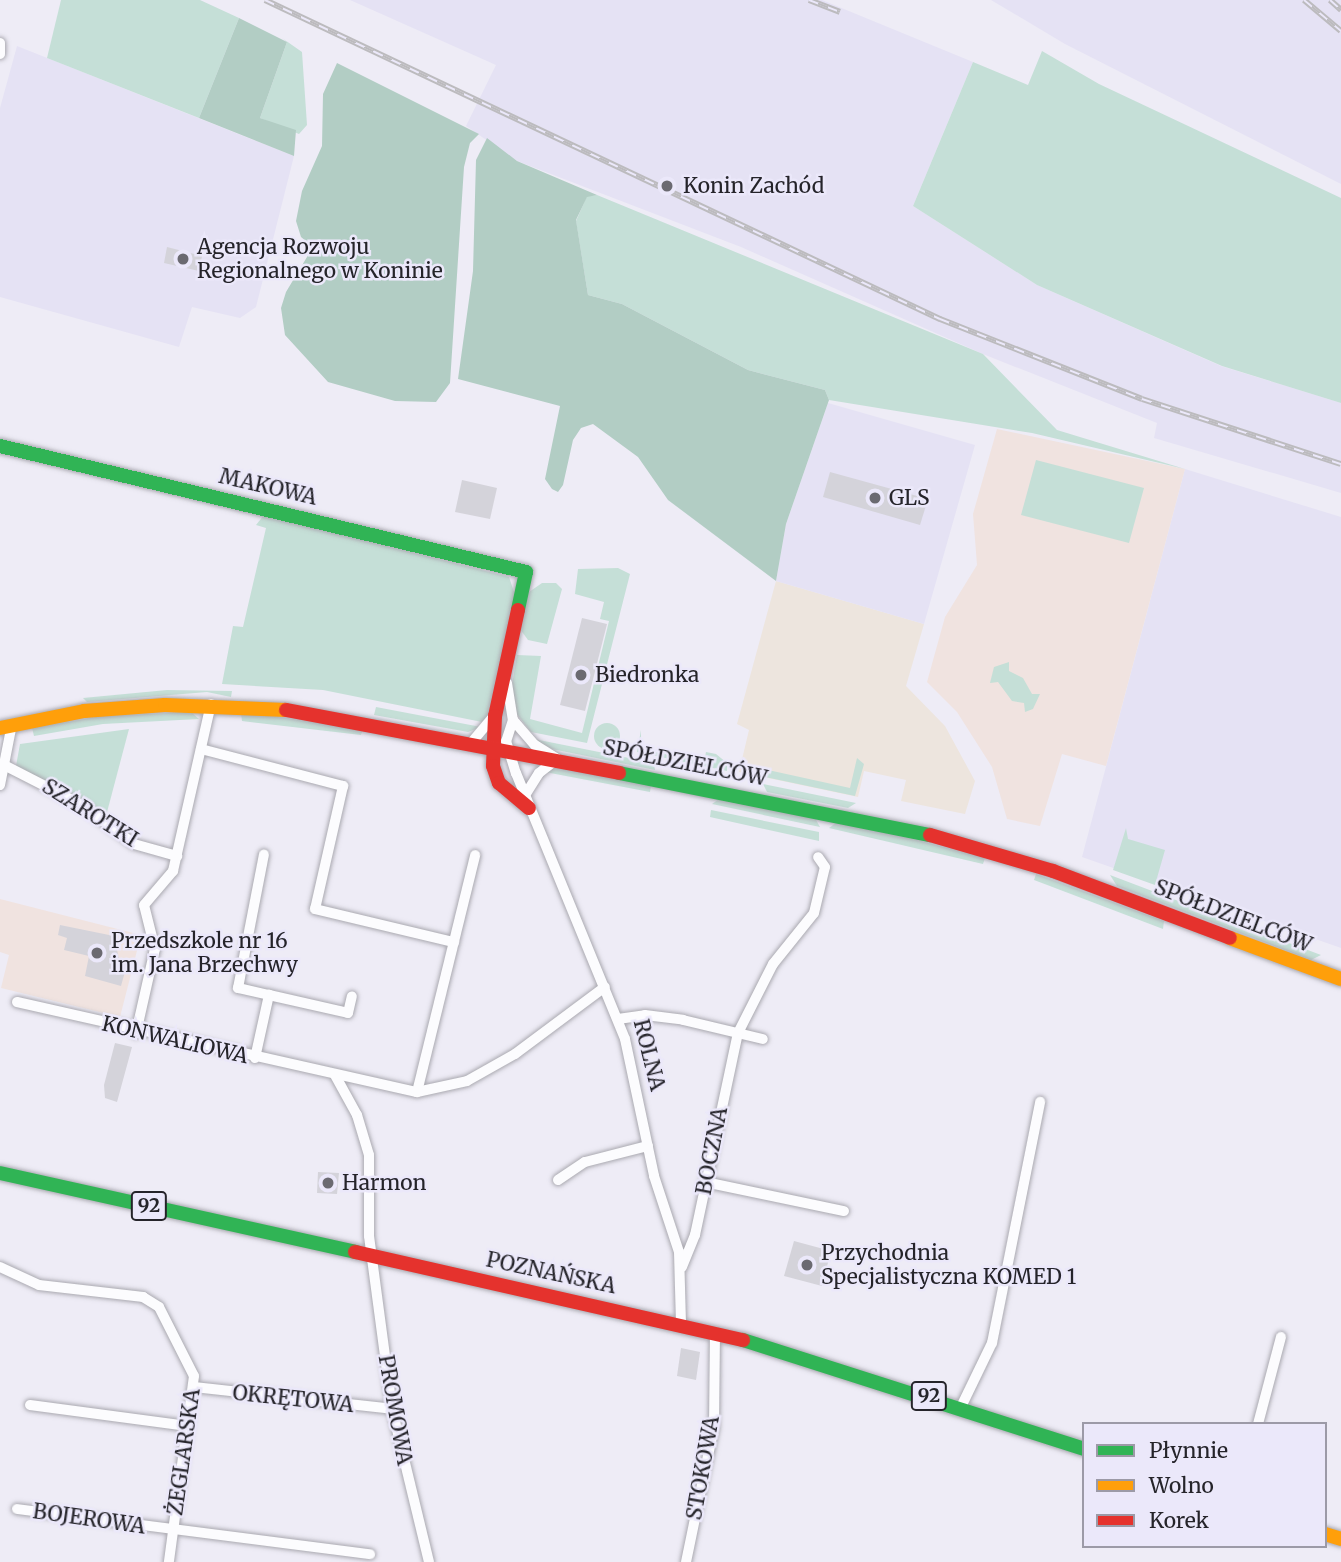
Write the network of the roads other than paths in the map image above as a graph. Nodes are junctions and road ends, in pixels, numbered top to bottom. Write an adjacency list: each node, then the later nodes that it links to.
1 (0, 446): 2 (street, MAKOWA)
2 (526, 572): 3 (street, ROLNA)
3 (509, 657): 5 (street, ROLNA); 6 (street)
4 (211, 704): 7 (street, SPÓŁDZIELCÓW); 8 (street, SPÓŁDZIELCÓW); 10 (street)
5 (495, 716): 8 (street); 9 (street, ROLNA)
6 (513, 720): 9 (street); 11 (street)
7 (6, 726): 12 (street)
8 (472, 742): 9 (street, SPÓŁDZIELCÓW)
9 (501, 748): 11 (street, SPÓŁDZIELCÓW); 14 (street, ROLNA)
10 (201, 749): 17 (street); 19 (street)
11 (557, 759): 14 (street); 20 (street, SPÓŁDZIELCÓW)
12 (4, 765): 13 (street); 17 (street, SZAROTKI)
13 (0, 785)
14 (528, 802): 21 (street, ROLNA)
15 (264, 854): 22 (street)
16 (475, 855): 19 (street)
17 (177, 856): 26 (street)
18 (818, 857): 27 (street, BOCZNA)
19 (454, 942): 31 (street)
20 (1341, 979)
21 (606, 987): 25 (street, ROLNA); 31 (street, KONWALIOWA)
22 (269, 995): 23 (street); 29 (street)
23 (352, 996)
24 (17, 1002): 26 (street, KONWALIOWA)
25 (618, 1019): 27 (street); 33 (street, ROLNA)
26 (136, 1033): 29 (street, KONWALIOWA)
27 (738, 1033): 28 (street); 36 (street, BOCZNA)
28 (763, 1039)
29 (255, 1058): 30 (street, KONWALIOWA)
30 (335, 1075): 31 (street, KONWALIOWA); 38 (street)
31 (416, 1092)
32 (1040, 1102): 46 (street)
33 (648, 1146): 35 (street); 40 (street, ROLNA)
34 (0, 1173): 38 (street, POZNAŃSKA / 92)
35 (558, 1180)
36 (705, 1182): 37 (street); 40 (street, BOCZNA)
37 (844, 1211)
38 (374, 1255): 41 (street, POZNAŃSKA / 92); 47 (street, PROMOWA)
39 (0, 1267): 44 (street, ŻEGLARSKA)
40 (682, 1268): 41 (street, ROLNA)
41 (681, 1323): 42 (street, POZNAŃSKA / 92)
42 (715, 1332): 46 (street, POZNAŃSKA / 92); 56 (street, STOKOWA)
43 (1281, 1337): 48 (street)
44 (194, 1387): 47 (street, OKRĘTOWA); 49 (street, ŻEGLARSKA)
45 (30, 1405): 49 (street)
46 (961, 1406): 50 (street, POZNAŃSKA / 92)
47 (391, 1409): 55 (street, PROMOWA)
48 (1259, 1422)
49 (188, 1426): 52 (street, ŻEGLARSKA)
50 (1082, 1448)
51 (17, 1509): 52 (street, BOJEROWA)
52 (173, 1531): 53 (street, BOJEROWA); 54 (street, ŻEGLARSKA)
53 (370, 1554)
54 (169, 1562)
55 (429, 1562)
56 (686, 1562)

